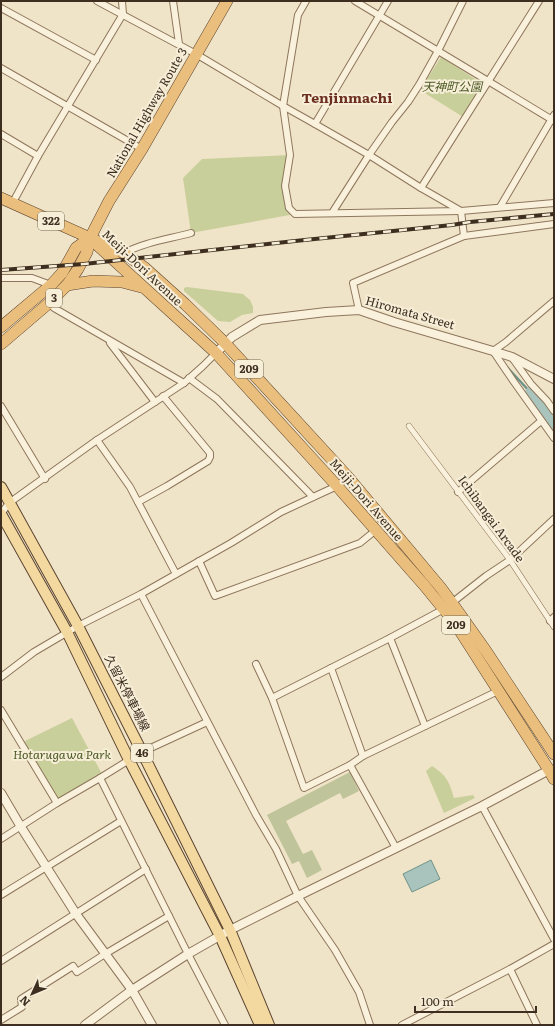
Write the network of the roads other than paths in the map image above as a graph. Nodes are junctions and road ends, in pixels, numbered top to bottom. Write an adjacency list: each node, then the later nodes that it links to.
1 (98, 1): 11 (street)
2 (122, 1): 11 (street)
3 (172, 1): 13 (street)
4 (227, 1): 15 (highway, National Highway Route 3 / 3)
5 (306, 1): 20 (street)
6 (355, 1): 12 (street)
7 (388, 1): 12 (street)
8 (463, 1): 14 (street)
9 (539, 1): 18 (street)
10 (1, 8): 16 (street)
11 (123, 14): 13 (street); 16 (street)
12 (379, 16): 14 (street); 22 (street)
13 (178, 44): 15 (street)
14 (438, 51): 18 (street); 25 (street)
15 (196, 54): 20 (street); 24 (highway, National Highway Route 3 / 3)
16 (96, 60): 19 (street)
17 (1, 68): 19 (street)
18 (488, 81): 21 (street); 27 (street)
19 (68, 106): 24 (street); 26 (street)
20 (283, 106): 22 (street); 33 (street)
21 (553, 119): 31 (street)
22 (315, 124): 25 (street)
23 (1, 134): 26 (street)
24 (142, 149): 37 (highway, National Highway Route 3 / 3)
25 (369, 155): 27 (street); 33 (street)
26 (38, 156): 30 (street)
27 (421, 188): 32 (street)
28 (1, 198): 30 (highway, 322)
29 (554, 203): 31 (street)
30 (12, 204): 37 (highway, 322)
31 (500, 207): 32 (street)
32 (461, 211): 33 (street); 36 (street)
33 (332, 213)
34 (554, 224): 36 (street)
35 (192, 233): 38 (street)
36 (464, 236): 45 (street)
37 (90, 238): 38 (highway, Meiji-Dori Avenue / 209); 40 (highway, National Highway Route 3 / 3); 41 (highway, National Highway Route 3 / 3); 42 (highway, Meiji-Dori Avenue / 209)
38 (124, 253): 48 (highway, Meiji-Dori Avenue / 209)
39 (1, 278): 40 (street)
40 (51, 285): 46 (highway, National Highway Route 3 / 3)
41 (67, 285): 42 (highway); 44 (highway, National Highway Route 3 / 3)
42 (143, 287): 51 (highway, Meiji-Dori Avenue / 209)
43 (554, 301): 50 (street)
44 (49, 303): 47 (street); 49 (highway, National Highway Route 3 / 3)
45 (359, 310): 48 (street, Hiromata Street); 50 (street, Hiromata Street)
46 (1, 327)
47 (107, 338): 54 (street); 56 (street)
48 (225, 343): 51 (street, Hiromata Street); 63 (highway, Meiji-Dori Avenue / 209)
49 (1, 344)
50 (493, 351): 52 (street, Hiromata Street); 59 (street)
51 (216, 353): 54 (street); 65 (highway, Meiji-Dori Avenue / 209)
52 (512, 357): 53 (street, Hiromata Street); 58 (street)
53 (554, 379)
54 (186, 381): 55 (street); 68 (street)
55 (163, 396): 56 (street); 69 (street)
56 (155, 402): 62 (street)
57 (1, 406): 64 (street)
58 (554, 411)
59 (541, 421): 61 (street); 67 (street)
60 (409, 426): 67 (street, Ichibangai Arcade)
61 (554, 438)
62 (97, 440): 64 (street); 69 (street)
63 (348, 477): 65 (street); 78 (highway, Meiji-Dori Avenue / 209)
64 (45, 478): 70 (street)
65 (337, 486): 68 (street); 73 (highway, Meiji-Dori Avenue / 209)
66 (1, 487): 70 (main road, 久留米停車場線 / 46)
67 (458, 492): 74 (street, Ichibangai Arcade)
68 (313, 497): 75 (street)
69 (138, 502): 76 (street)
70 (9, 503): 71 (street); 80 (main road, 久留米停車場線 / 46)
71 (1, 514): 82 (main road, 46)
72 (554, 519): 74 (street)
73 (376, 530): 75 (street); 78 (highway, Meiji-Dori Avenue / 209)
74 (510, 560): 78 (street); 79 (street, Ichibangai Arcade)
75 (199, 561): 76 (street)
76 (176, 574): 77 (street)
77 (141, 594): 80 (street); 90 (street)
78 (448, 606): 83 (street); 87 (highway, Meiji-Dori Avenue / 209); 93 (highway, Meiji-Dori Avenue / 209)
79 (552, 619): 81 (street, Ichibangai Arcade)
80 (78, 626): 82 (street); 92 (main road, 久留米停車場線 / 46)
81 (554, 626)
82 (68, 632): 86 (street); 95 (main road, 46)
83 (390, 638): 85 (street); 91 (street)
84 (256, 664): 88 (street)
85 (332, 668): 88 (street); 94 (street)
86 (1, 677)
87 (498, 691): 91 (street); 97 (highway, Meiji-Dori Avenue / 209)
88 (272, 698): 96 (street)
89 (1, 710): 100 (street)
90 (208, 722): 92 (street); 109 (street)
91 (426, 726): 94 (street)
92 (142, 752): 95 (street); 112 (main road, 久留米停車場線 / 46)
93 (554, 754)
94 (363, 756): 96 (street)
95 (129, 760): 98 (street); 113 (main road, 46)
96 (350, 765): 105 (street)
97 (552, 775): 101 (street)
98 (100, 778): 100 (street); 102 (street)
99 (1, 793): 103 (street)
100 (57, 803): 103 (street)
101 (482, 806): 105 (street); 114 (street)
102 (121, 821): 106 (street); 107 (street)
103 (21, 827): 104 (street); 106 (street)
104 (1, 839)
105 (396, 848): 109 (street)
106 (47, 867): 108 (street); 110 (street)
107 (146, 869): 110 (street); 111 (street)
108 (1, 895)
109 (298, 896): 112 (street); 128 (street)
110 (76, 914): 116 (street); 118 (street)
111 (169, 916): 116 (street); 117 (street)
112 (230, 930): 113 (street); 127 (main road, 久留米停車場線 / 46)
113 (220, 936): 117 (street); 126 (main road, 46)
114 (554, 939)
115 (554, 944): 119 (street)
116 (105, 954): 120 (street); 121 (street)
117 (188, 954): 120 (street); 125 (street)
118 (1, 961)
119 (510, 969): 122 (street); 130 (street)
120 (132, 990): 123 (street); 124 (street)
121 (1, 1020)
122 (411, 1023): 129 (street)
123 (85, 1025)
124 (152, 1025)
125 (225, 1025)
126 (260, 1025)
127 (269, 1025)
128 (370, 1025)
129 (402, 1025)
130 (537, 1025)

